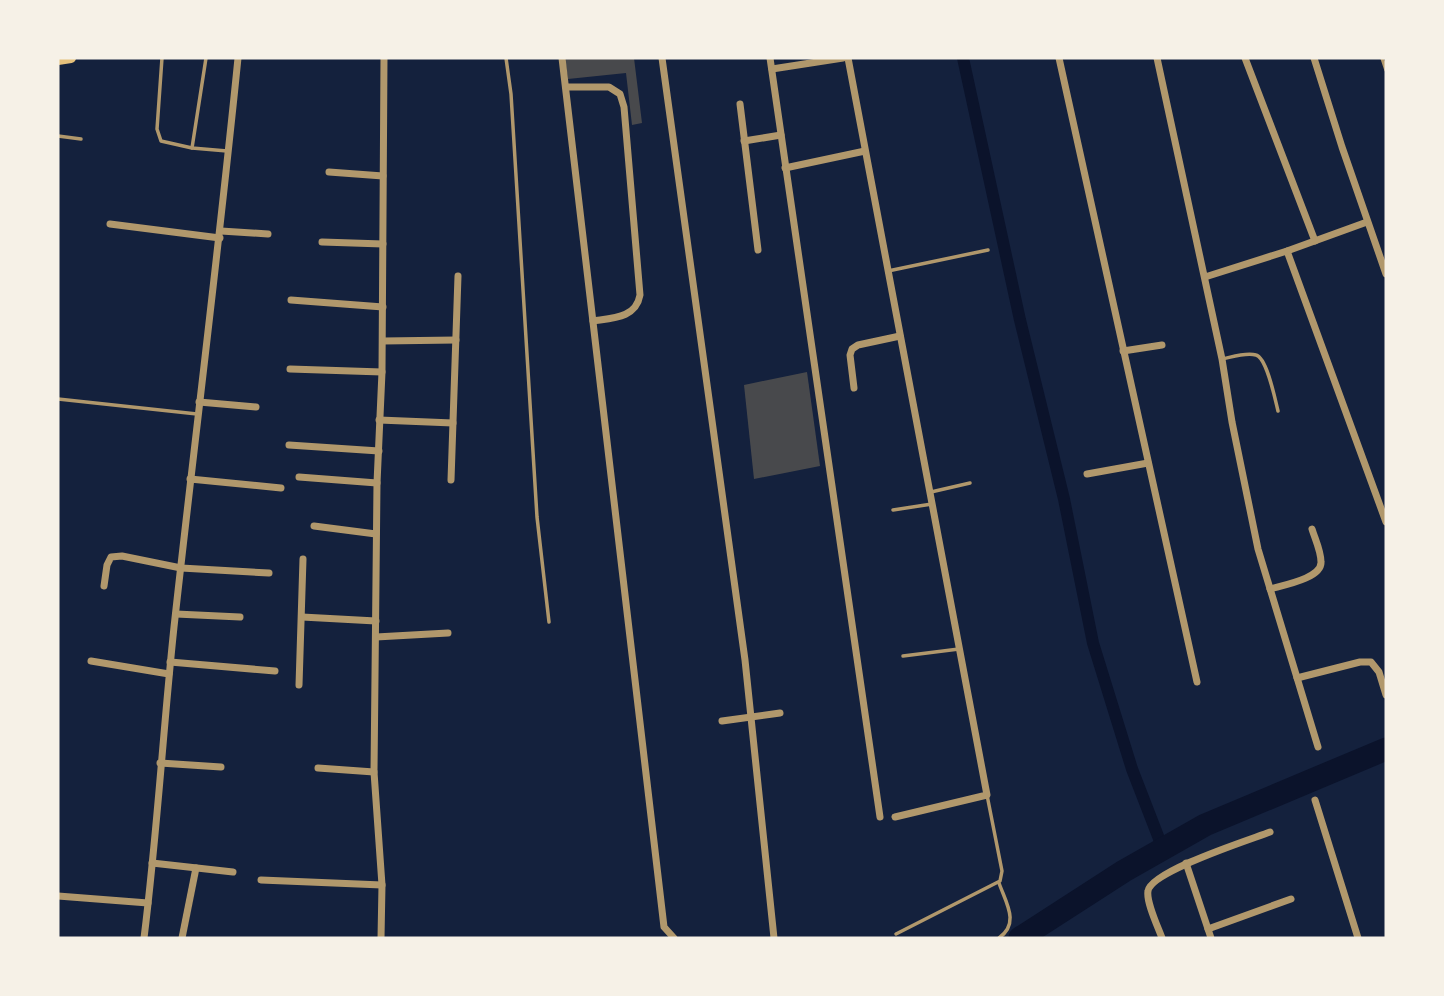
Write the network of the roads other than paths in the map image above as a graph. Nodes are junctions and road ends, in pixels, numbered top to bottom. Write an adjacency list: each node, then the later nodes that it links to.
1 (71, 58): 16 (main road)
2 (162, 58): 25 (lane)
3 (206, 58): 25 (lane)
4 (237, 58): 27 (street)
5 (384, 58): 30 (street)
6 (506, 58): 90 (lane)
7 (562, 58): 19 (street)
8 (662, 58): 104 (street)
9 (770, 58): 17 (street)
10 (845, 58): 17 (street); 26 (street)
11 (1059, 58): 52 (street)
12 (1157, 58): 44 (street)
13 (1245, 58): 35 (street)
14 (1314, 58): 31 (street)
15 (1382, 58): 18 (lane)
16 (58, 60)
17 (772, 69): 21 (street)
18 (1386, 70)
19 (566, 87): 47 (street); 47 (street)
20 (740, 104): 24 (street)
21 (781, 135): 24 (street); 28 (street)
22 (58, 136): 23 (lane)
23 (81, 139)
24 (744, 141): 38 (street)
25 (192, 148): 27 (lane)
26 (865, 151): 28 (street); 41 (street)
27 (229, 152): 34 (street)
28 (785, 168): 113 (street)
29 (329, 172): 30 (street)
30 (383, 176): 37 (street)
31 (1367, 222): 35 (street); 42 (street)
32 (110, 224): 34 (street)
33 (268, 234): 34 (street)
34 (221, 235): 58 (street)
35 (1315, 241): 40 (street)
36 (322, 242): 37 (street)
37 (383, 244): 46 (street)
38 (758, 250)
39 (988, 250): 41 (lane)
40 (1287, 251): 44 (street); 77 (street)
41 (888, 271): 48 (street)
42 (1386, 274)
43 (458, 276): 49 (street)
44 (1205, 277): 53 (street)
45 (291, 300): 46 (street)
46 (383, 307): 50 (street)
47 (593, 321): 131 (street)
48 (900, 336): 56 (street); 74 (street)
49 (456, 340): 50 (street); 63 (street)
50 (383, 341): 55 (street)
51 (1162, 345): 52 (street)
52 (1123, 351): 66 (street)
53 (1222, 359): 60 (lane); 85 (street)
54 (290, 369): 55 (street)
55 (382, 373): 62 (street)
56 (854, 388)
57 (58, 399): 61 (lane)
58 (199, 402): 59 (street); 61 (street)
59 (256, 407)
60 (1278, 411)
61 (197, 414): 69 (street)
62 (380, 420): 63 (street); 65 (street)
63 (453, 423): 70 (street)
64 (289, 445): 65 (street)
65 (379, 451): 71 (street)
66 (1148, 463): 67 (street); 100 (street)
67 (1087, 474)
68 (299, 477): 71 (street)
69 (190, 479): 73 (street); 82 (street)
70 (451, 480)
71 (377, 483): 80 (street)
72 (970, 484): 74 (lane)
73 (281, 488)
74 (930, 493): 75 (street)
75 (932, 504): 76 (lane); 93 (street)
76 (893, 510)
77 (1386, 523)
78 (314, 526): 80 (street)
79 (1312, 529): 85 (street)
80 (376, 534): 89 (street)
81 (303, 559): 88 (street)
82 (181, 568): 83 (street); 84 (street); 86 (street)
83 (269, 573)
84 (104, 586)
85 (1270, 589): 99 (street)
86 (176, 614): 87 (street); 96 (street)
87 (240, 617)
88 (302, 617): 89 (street); 101 (street)
89 (376, 621): 92 (street)
90 (549, 622)
91 (448, 633): 92 (street)
92 (376, 637): 110 (street)
93 (959, 649): 94 (lane); 111 (street)
94 (903, 656)
95 (91, 661): 98 (street)
96 (170, 662): 97 (street); 98 (street)
97 (275, 671)
98 (169, 674): 107 (street)
99 (1297, 678): 102 (street); 106 (street)
100 (1197, 682)
101 (299, 685)
102 (1386, 695)
103 (780, 713): 104 (street)
104 (751, 716): 105 (street); 132 (street)
105 (722, 721)
106 (1318, 747)
107 (160, 763): 108 (street); 116 (street)
108 (221, 767)
109 (317, 768): 110 (street)
110 (374, 772): 122 (street)
111 (987, 794): 114 (street); 121 (lane)
112 (1315, 800): 136 (street)
113 (880, 817)
114 (895, 817)
115 (1270, 832): 117 (street)
116 (152, 863): 118 (street); 125 (street)
117 (1186, 863): 126 (street); 134 (street)
118 (196, 868): 119 (street); 129 (street)
119 (233, 873)
120 (261, 880): 122 (street)
121 (999, 883): 127 (lane); 133 (lane)
122 (382, 885): 130 (street)
123 (58, 896): 125 (street)
124 (1291, 899): 126 (street)
125 (148, 903): 128 (street)
126 (1208, 929): 135 (street)
127 (896, 934)
128 (144, 938)
129 (182, 938)
130 (381, 938)
131 (674, 938)
132 (774, 938)
133 (999, 938)
134 (1162, 938)
135 (1211, 938)
136 (1358, 938)

